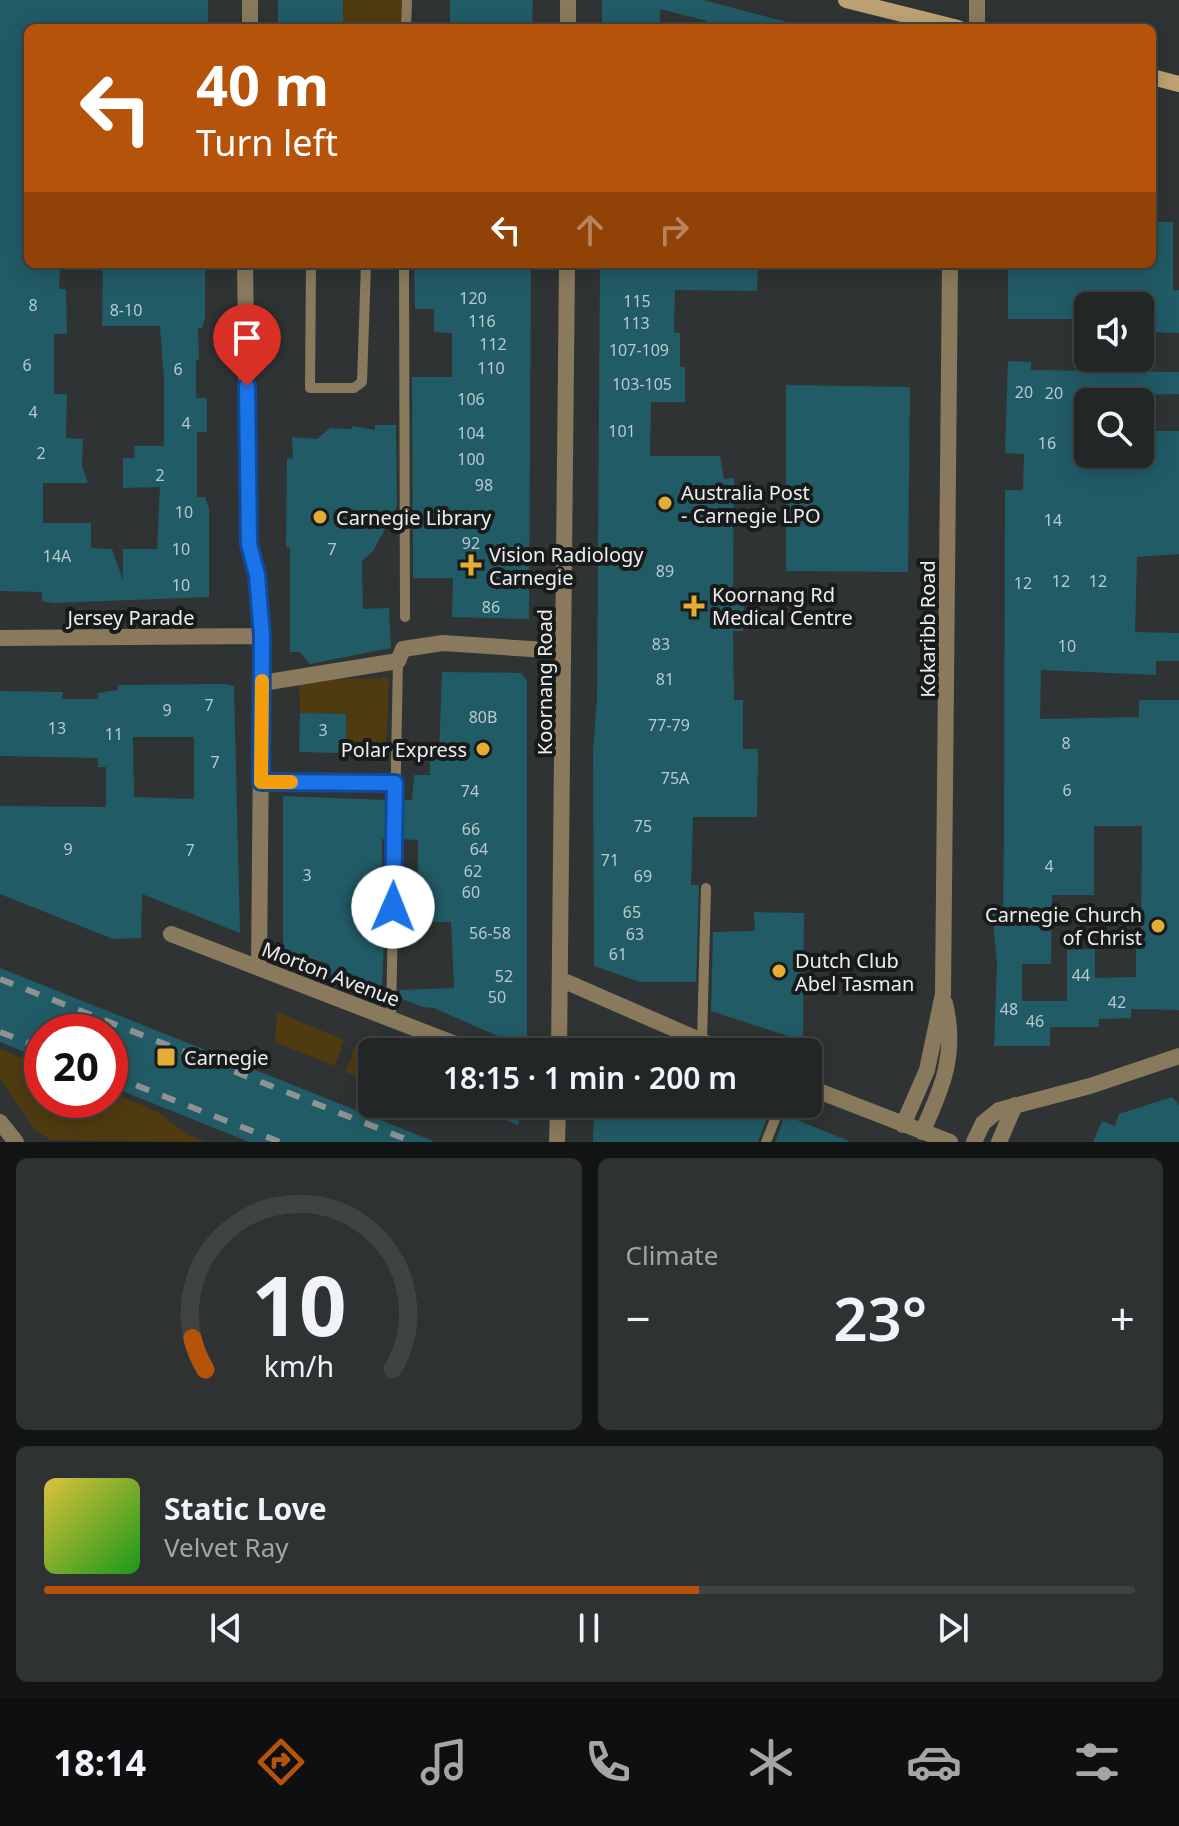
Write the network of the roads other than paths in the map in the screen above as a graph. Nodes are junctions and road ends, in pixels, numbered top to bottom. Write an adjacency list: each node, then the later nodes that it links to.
1 (250, 0): 6 (street)
2 (407, 0): 7 (lane)
3 (568, 0): 8 (street)
4 (846, 0): 9 (main road)
5 (977, 0): 10 (street)
6 (250, 24)
7 (406, 24)
8 (568, 24)
9 (933, 24)
10 (977, 24)
11 (1156, 78): 12 (main road)
12 (1179, 84)
13 (245, 268): 20 (street)
14 (311, 268): 15 (lane)
15 (366, 268)
16 (404, 268): 19 (lane)
17 (567, 268): 30 (street, Koornang Road)
18 (950, 268): 31 (street, Kokaribb Road)
19 (405, 617)
20 (262, 636): 21 (street, Jersey Parade); 24 (street)
21 (0, 638)
22 (545, 650): 23 (street)
23 (398, 661): 24 (street); 26 (lane)
24 (262, 683): 25 (street)
25 (261, 782): 26 (lane); 29 (street)
26 (395, 783): 32 (lane)
27 (706, 888): 36 (lane)
28 (171, 934): 29 (street, Morton Avenue)
29 (259, 968): 32 (street, Morton Avenue)
30 (562, 980): 34 (street, Koornang Road); 35 (street)
31 (943, 994): 43 (street, Kokaribb Road); 44 (street, Kokaribb Road)
32 (391, 1018): 33 (street, Morton Avenue)
33 (441, 1038)
34 (560, 1038)
35 (695, 1038)
36 (702, 1038)
37 (1179, 1056): 39 (street)
38 (822, 1093): 43 (street)
39 (1015, 1105): 49 (street); 50 (street)
40 (558, 1118): 46 (street)
41 (775, 1118): 47 (lane)
42 (0, 1122): 45 (street)
43 (903, 1125): 44 (street)
44 (922, 1132): 48 (street)
45 (16, 1142)
46 (557, 1142)
47 (766, 1142)
48 (950, 1142)
49 (974, 1142)
50 (999, 1142)

